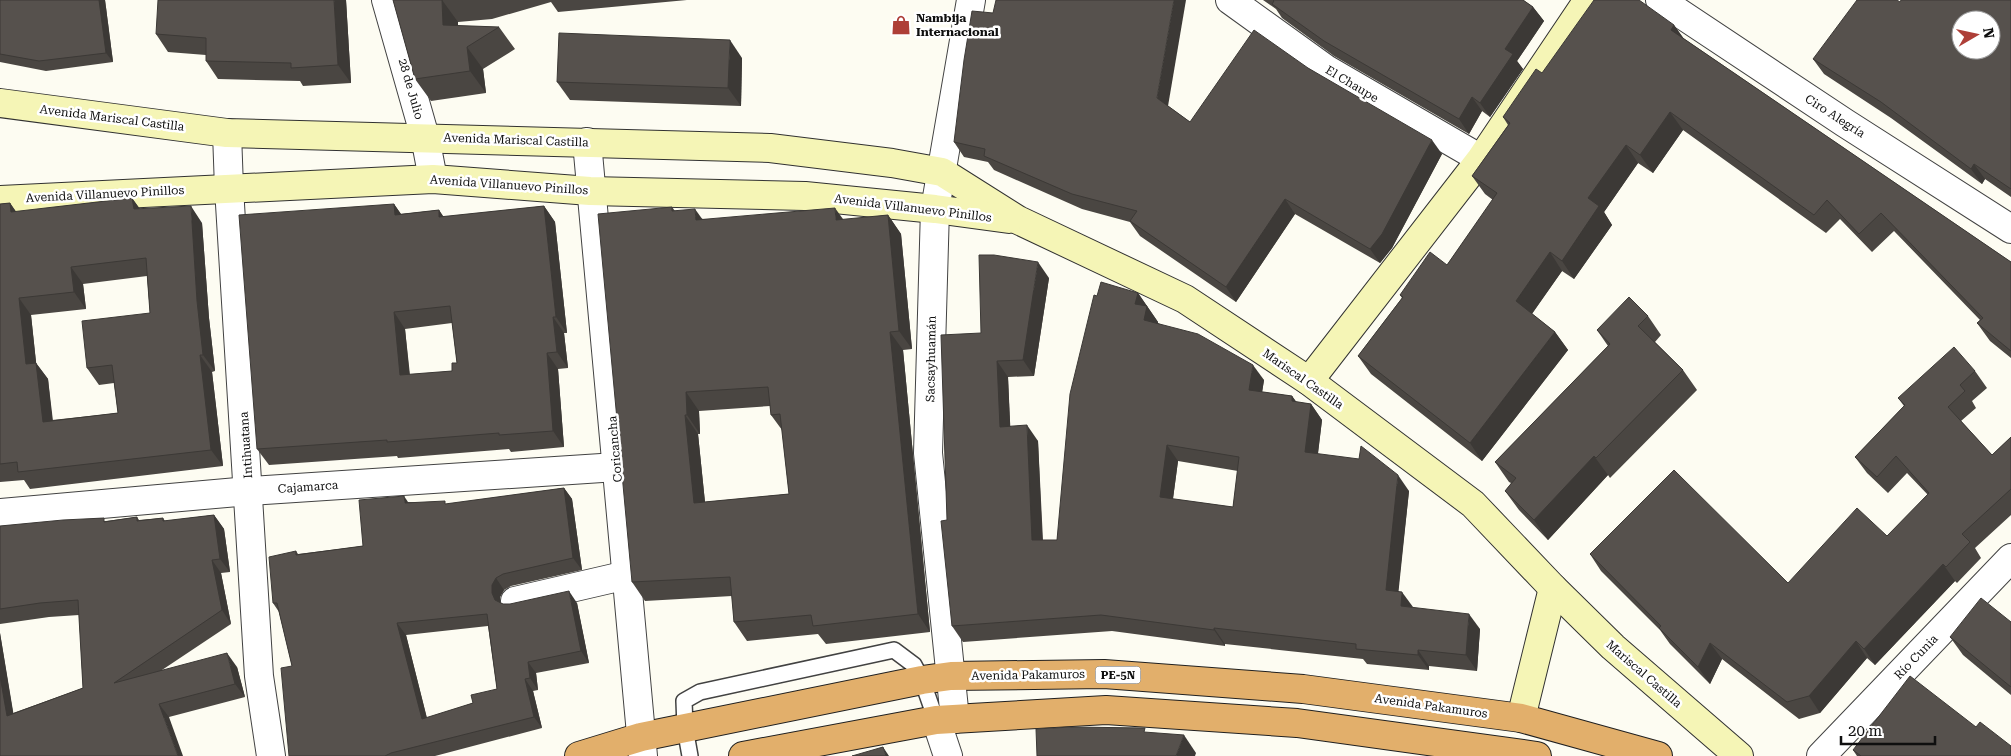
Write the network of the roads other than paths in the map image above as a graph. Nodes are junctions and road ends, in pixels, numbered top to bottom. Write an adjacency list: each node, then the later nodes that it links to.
1 (386, 0): 8 (street, 28 de Julio)
2 (970, 0): 11 (street, Sacsayhuamán)
3 (1230, 0): 10 (street, El Chaupe)
4 (1588, 0): 10 (street)
5 (1660, 0): 18 (street, Ciro Alegría)
6 (0, 103): 7 (street, Avenida Mariscal Castilla)
7 (227, 133): 8 (street, Avenida Mariscal Castilla); 13 (street, Intihuatana)
8 (425, 137): 9 (street, Avenida Mariscal Castilla); 12 (street, 28 de Julio)
9 (587, 142): 11 (street, Avenida Mariscal Castilla); 14 (street, Coricancha)
10 (1481, 159): 19 (street)
11 (942, 172): 16 (street, Sacsayhuamán); 17 (street, Avenida Mariscal Castilla)
12 (433, 179): 13 (street, Avenida Villanuevo Pinillos); 14 (street, Avenida Villanuevo Pinillos)
13 (229, 188): 15 (street, Avenida Villanuevo Pinillos); 21 (street, Intihuatana)
14 (590, 191): 16 (street, Avenida Villanuevo Pinillos); 20 (street, Coricancha)
15 (0, 200)
16 (935, 209): 17 (street, Avenida Villanuevo Pinillos); 27 (street, Sacsayhuamán)
17 (1018, 220): 19 (street, Mariscal Castilla)
18 (2011, 229)
19 (1309, 381): 25 (street, Mariscal Castilla)
20 (617, 467): 21 (street, Cajamarca); 24 (street, Coricancha)
21 (249, 491): 22 (street, Cajamarca); 34 (street, Intihuatana)
22 (0, 513)
23 (2011, 558): 41 (street, Río Cunia)
24 (627, 575): 26 (street); 32 (street, Coricancha)
25 (1553, 588): 29 (street); 40 (street, Mariscal Castilla)
26 (515, 601)
27 (951, 676): 28 (highway, Avenida Pakamuros / PE-5N); 29 (highway, Avenida Pakamuros / PE-5N); 30 (street, Sacsayhuamán)
28 (922, 680): 30 (lane); 31 (highway, Avenida Pakamuros / PE-5N)
29 (1522, 718): 33 (highway); 39 (highway, Avenida Pakamuros / PE-5N)
30 (945, 720): 33 (highway); 37 (highway); 38 (street, Sacsayhuamán)
31 (685, 728): 32 (highway, Avenida Pakamuros / PE-5N); 36 (lane)
32 (642, 746): 35 (highway, Avenida Pakamuros / PE-5N)
33 (1525, 754)
34 (271, 756)
35 (579, 756)
36 (690, 756)
37 (743, 756)
38 (948, 756)
39 (1658, 756)
40 (1738, 756)
41 (1821, 756)

